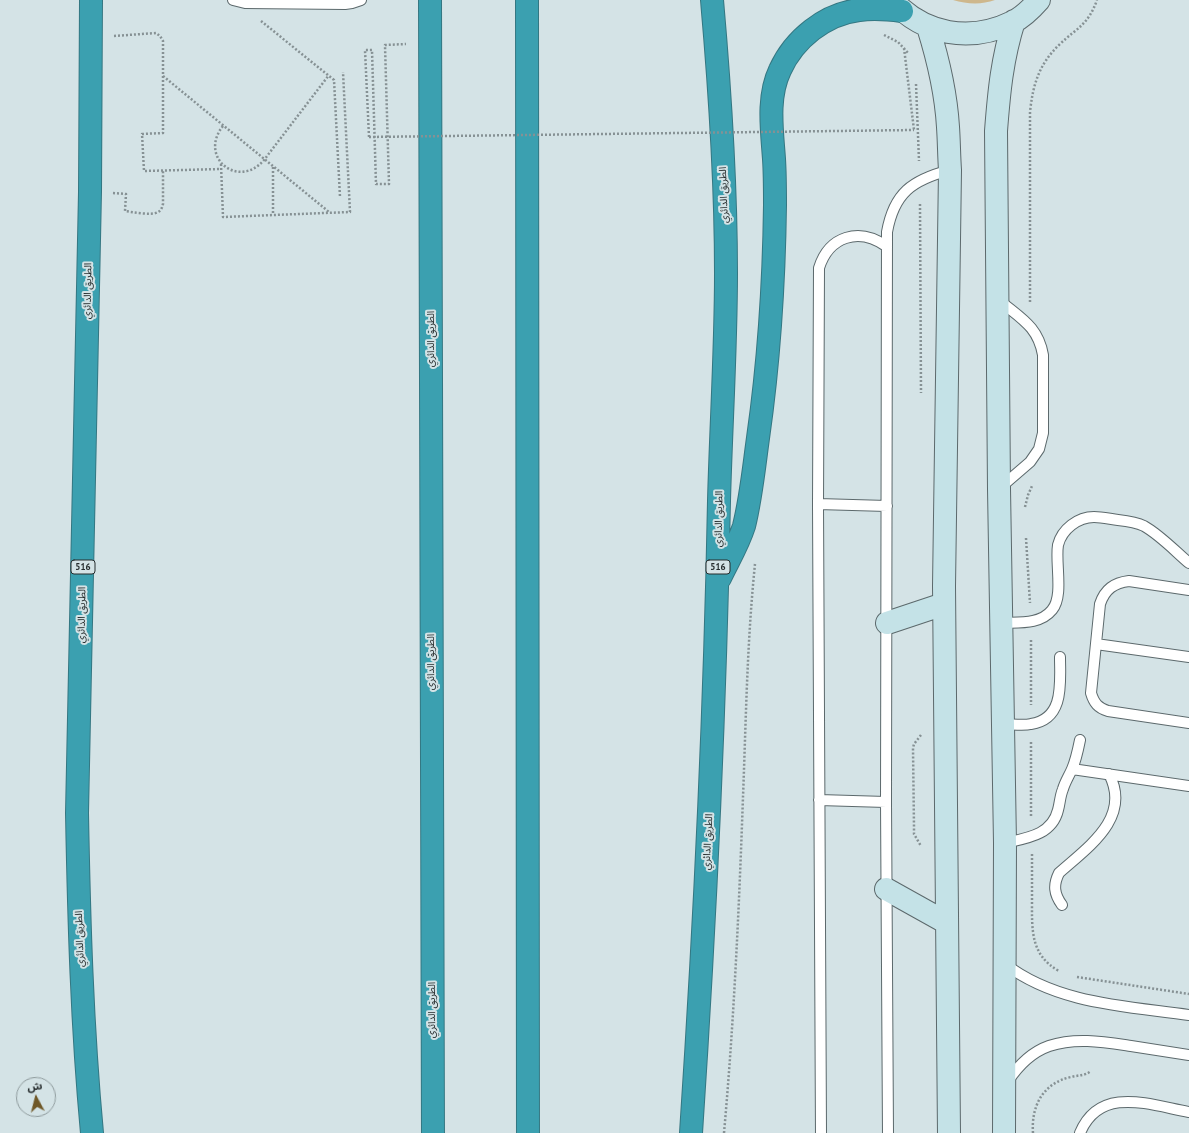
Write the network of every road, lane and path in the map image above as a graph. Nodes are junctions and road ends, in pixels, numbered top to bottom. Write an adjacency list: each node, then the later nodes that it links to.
1 (92, 0): 13 (highway, الطريق الدائري / 516)
2 (233, 0): 8 (lane)
3 (361, 0): 8 (lane)
4 (430, 0): 14 (highway, الطريق الدائري)
5 (527, 0): 73 (highway)
6 (712, 0): 43 (highway, الطريق الدائري / 516)
7 (1039, 0): 10 (street)
8 (256, 2): 18 (path)
9 (897, 5): 11 (street); 43 (highway)
10 (1014, 21): 11 (street); 36 (street)
11 (928, 27): 28 (street)
12 (879, 34): 15 (path)
13 (91, 37): 19 (path); 31 (highway, الطريق الدائري / 516)
14 (430, 43): 15 (path, bridge); 72 (highway, الطريق الدائري)
15 (904, 47): 16 (path)
16 (911, 56)
17 (343, 72): 33 (path)
18 (329, 75): 24 (path); 32 (path)
19 (162, 76): 21 (path); 29 (path)
20 (916, 82): 30 (path)
21 (223, 126): 24 (path); 25 (path)
22 (790, 127): 23 (path)
23 (790, 135)
24 (264, 160): 25 (path); 26 (path)
25 (221, 164): 27 (path)
26 (273, 167): 33 (path); 34 (path)
27 (221, 170): 29 (path); 34 (path)
28 (950, 170): 30 (lane); 45 (street)
29 (163, 171): 31 (path)
30 (920, 180): 35 (lane); 37 (path)
31 (90, 192): 71 (highway, الطريق الدائري / 516)
32 (340, 197)
33 (330, 212): 34 (path)
34 (273, 215)
35 (886, 246): 39 (lane); 40 (lane)
36 (998, 299): 38 (street); 38 (lane)
37 (921, 396)
38 (999, 489): 46 (street)
39 (818, 504): 40 (lane); 58 (lane)
40 (887, 506): 47 (lane)
41 (755, 560): 75 (path)
42 (1189, 563): 46 (lane)
43 (718, 582): 74 (highway, الطريق الدائري / 516)
44 (1189, 590): 48 (lane)
45 (944, 604): 47 (street); 64 (street)
46 (1001, 622): 52 (street)
47 (887, 623): 59 (lane)
48 (1096, 644): 50 (lane); 51 (lane)
49 (1060, 657): 52 (lane)
50 (1189, 657)
51 (1189, 722)
52 (1003, 724): 60 (street)
53 (923, 729): 61 (path)
54 (1080, 740): 55 (lane)
55 (1072, 769): 56 (lane); 60 (lane)
56 (1109, 774): 57 (lane); 63 (lane)
57 (1189, 786)
58 (820, 800): 59 (lane); 76 (lane)
59 (886, 802): 62 (lane)
60 (1005, 843): 65 (street)
61 (921, 853)
62 (886, 890): 64 (street); 77 (lane)
63 (1062, 905)
64 (947, 923): 78 (street)
65 (1004, 963): 66 (lane); 69 (street)
66 (1189, 1015)
67 (1189, 1055): 69 (lane)
68 (1091, 1071): 80 (path)
69 (1004, 1086): 79 (street)
70 (1189, 1112): 81 (lane)
71 (92, 1133)
72 (433, 1133)
73 (528, 1133)
74 (691, 1133)
75 (724, 1133)
76 (821, 1133)
77 (888, 1133)
78 (949, 1133)
79 (1004, 1133)
80 (1033, 1133)
81 (1080, 1133)

